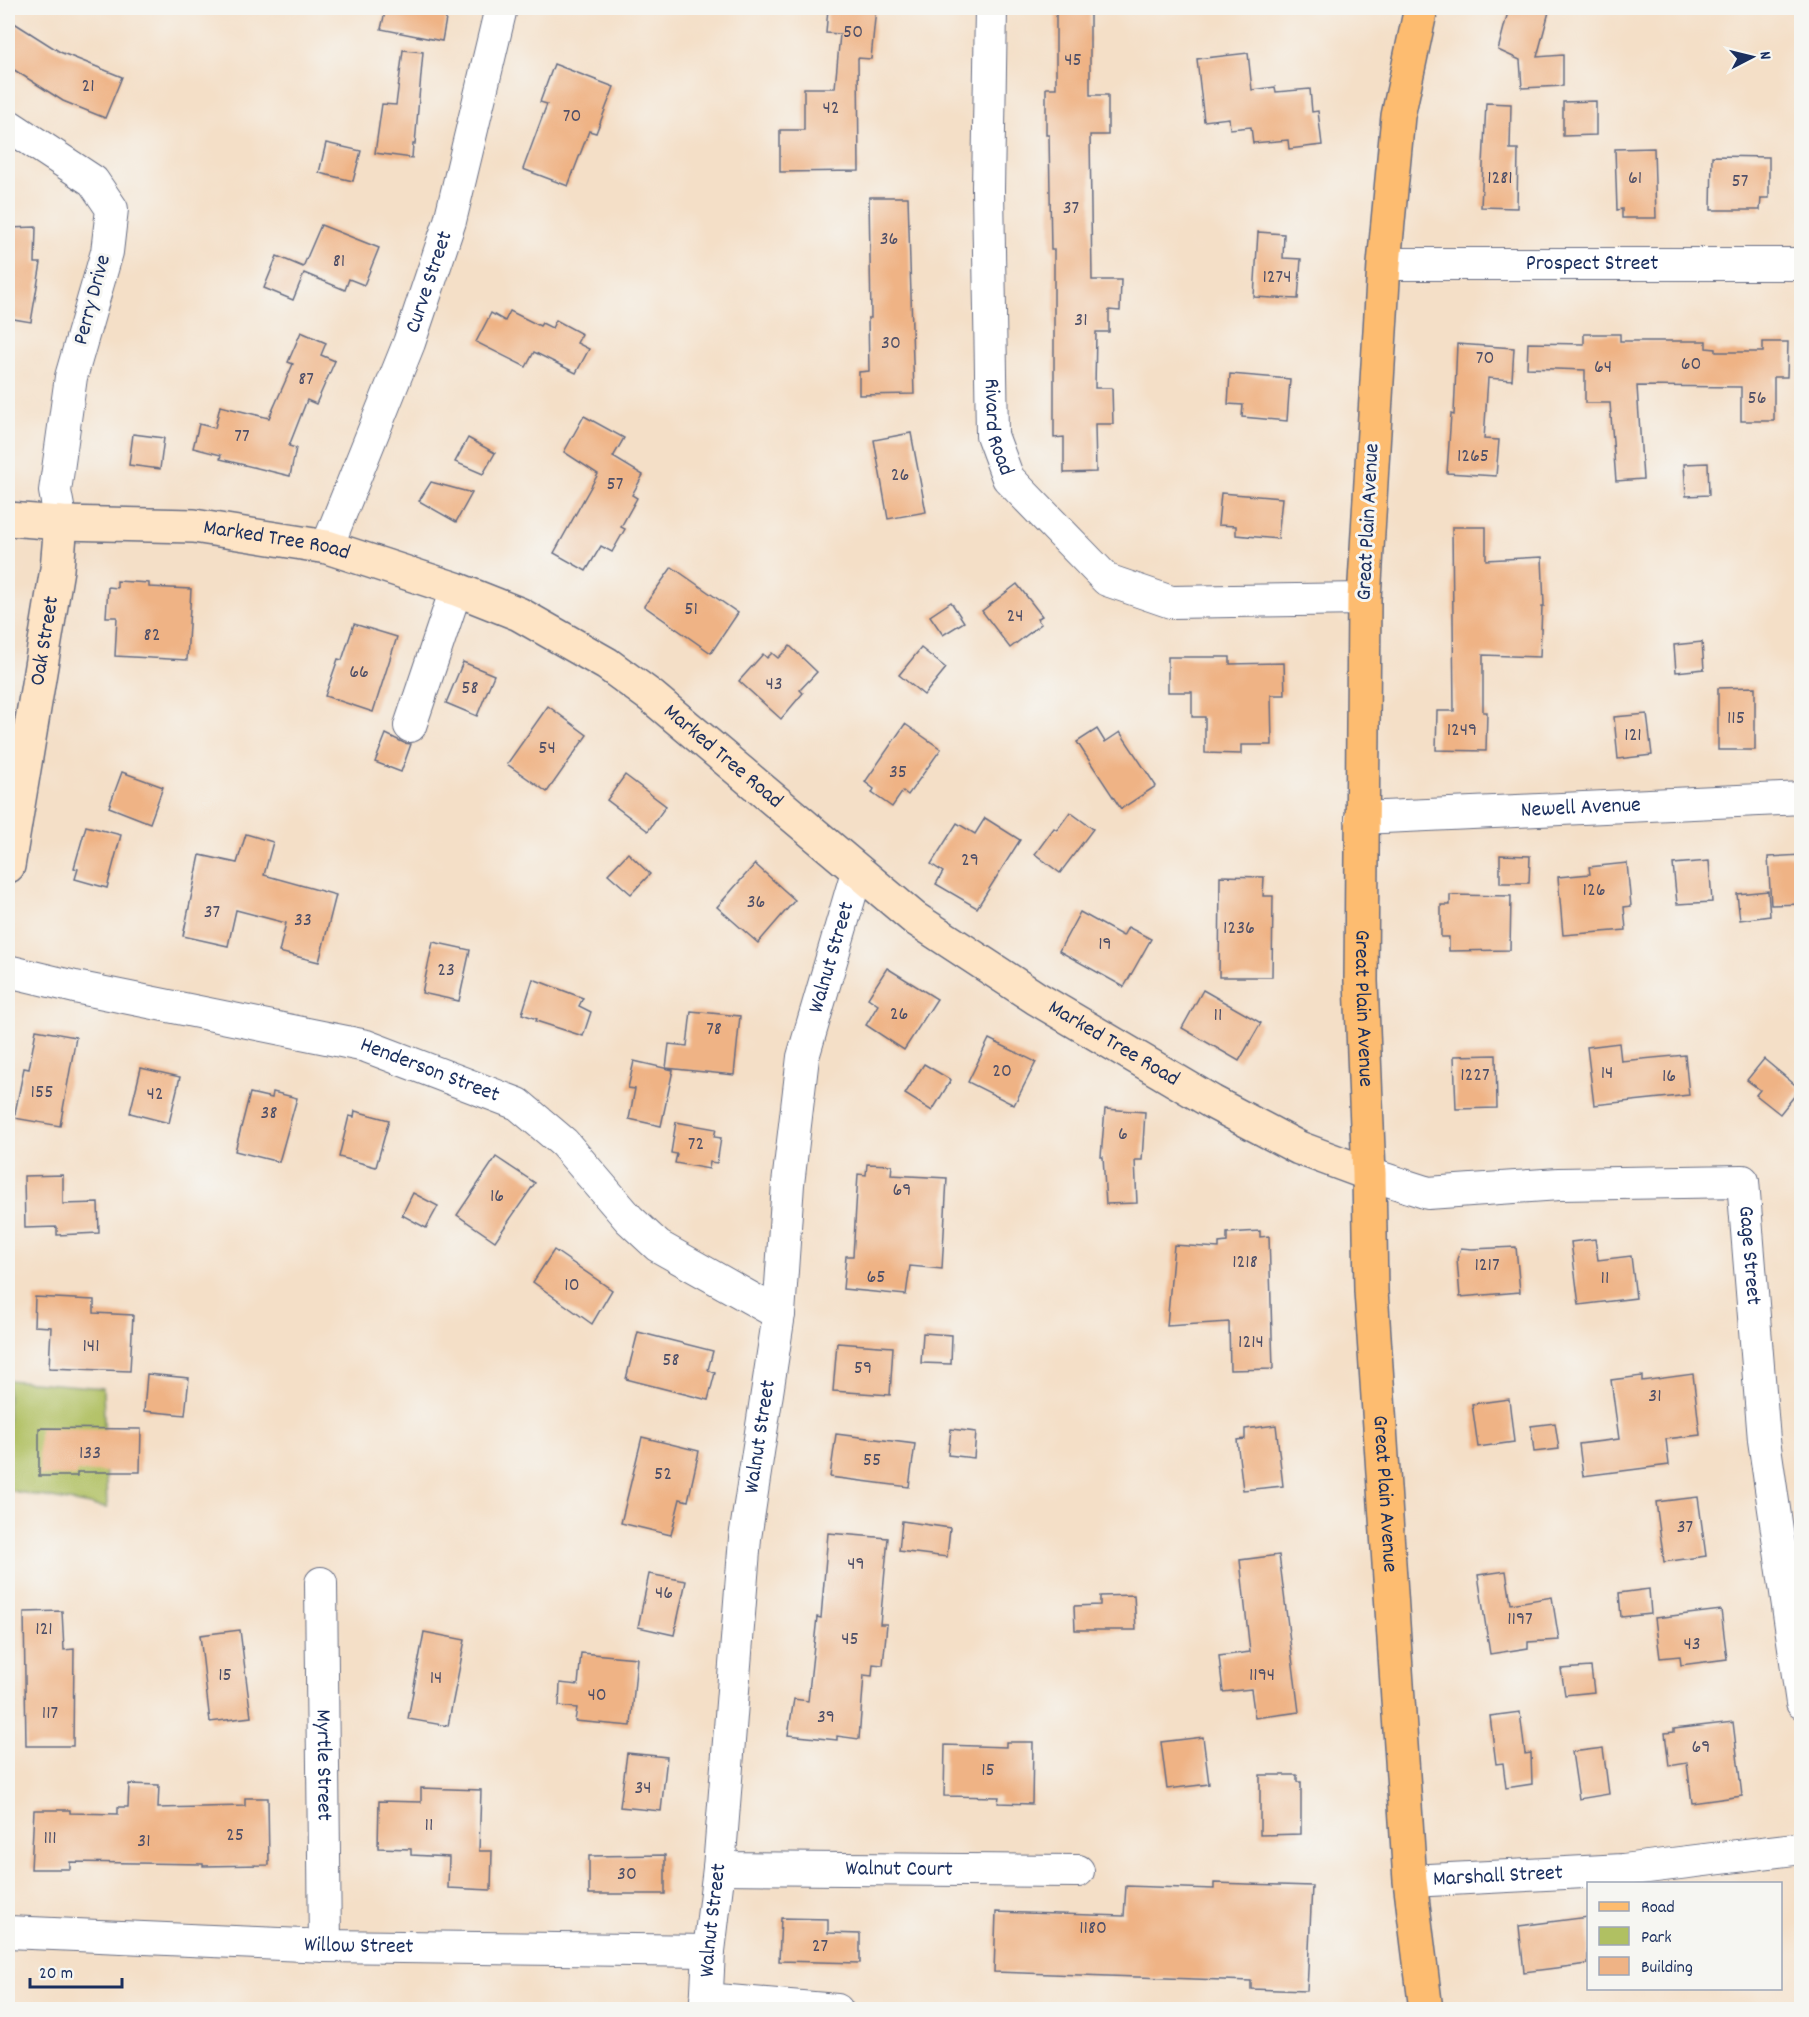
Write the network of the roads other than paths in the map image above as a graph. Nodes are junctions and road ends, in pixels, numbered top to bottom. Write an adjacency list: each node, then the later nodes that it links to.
1 (501, 8): 9 (street, Curve Street)
2 (991, 8): 11 (street, Rivard Road)
3 (1421, 8): 5 (main road, Great Plain Avenue)
4 (8, 125): 8 (street, Perry Drive)
5 (1384, 264): 6 (street, Prospect Street); 11 (main road, Great Plain Avenue)
6 (1802, 264)
7 (8, 519): 8 (street, Marked Tree Road)
8 (61, 523): 9 (street, Marked Tree Road); 15 (street, Oak Street)
9 (327, 547): 10 (street, Marked Tree Road)
10 (456, 589): 12 (street); 16 (street, Marked Tree Road)
11 (1364, 599): 14 (main road, Great Plain Avenue)
12 (410, 726)
13 (1802, 798): 14 (street, Newell Avenue)
14 (1361, 818): 18 (main road, Great Plain Avenue)
15 (8, 866)
16 (857, 872): 18 (street, Marked Tree Road); 19 (street, Walnut Street)
17 (8, 971): 19 (street, Henderson Street)
18 (1369, 1174): 21 (street, Gage Street); 25 (main road, Great Plain Avenue)
19 (779, 1314): 23 (street, Walnut Street)
20 (321, 1583): 27 (street, Myrtle Street)
21 (1802, 1703)
22 (1802, 1848): 25 (street, Marshall Street)
23 (719, 1868): 24 (street, Walnut Court); 28 (street, Walnut Street)
24 (1078, 1871)
25 (1410, 1881): 31 (main road, Great Plain Avenue)
26 (8, 1932): 27 (street, Willow Street)
27 (325, 1946): 28 (street, Willow Street)
28 (709, 1951): 29 (street, Walnut Street)
29 (706, 2004): 30 (street)
30 (837, 2010)
31 (1426, 2010)

